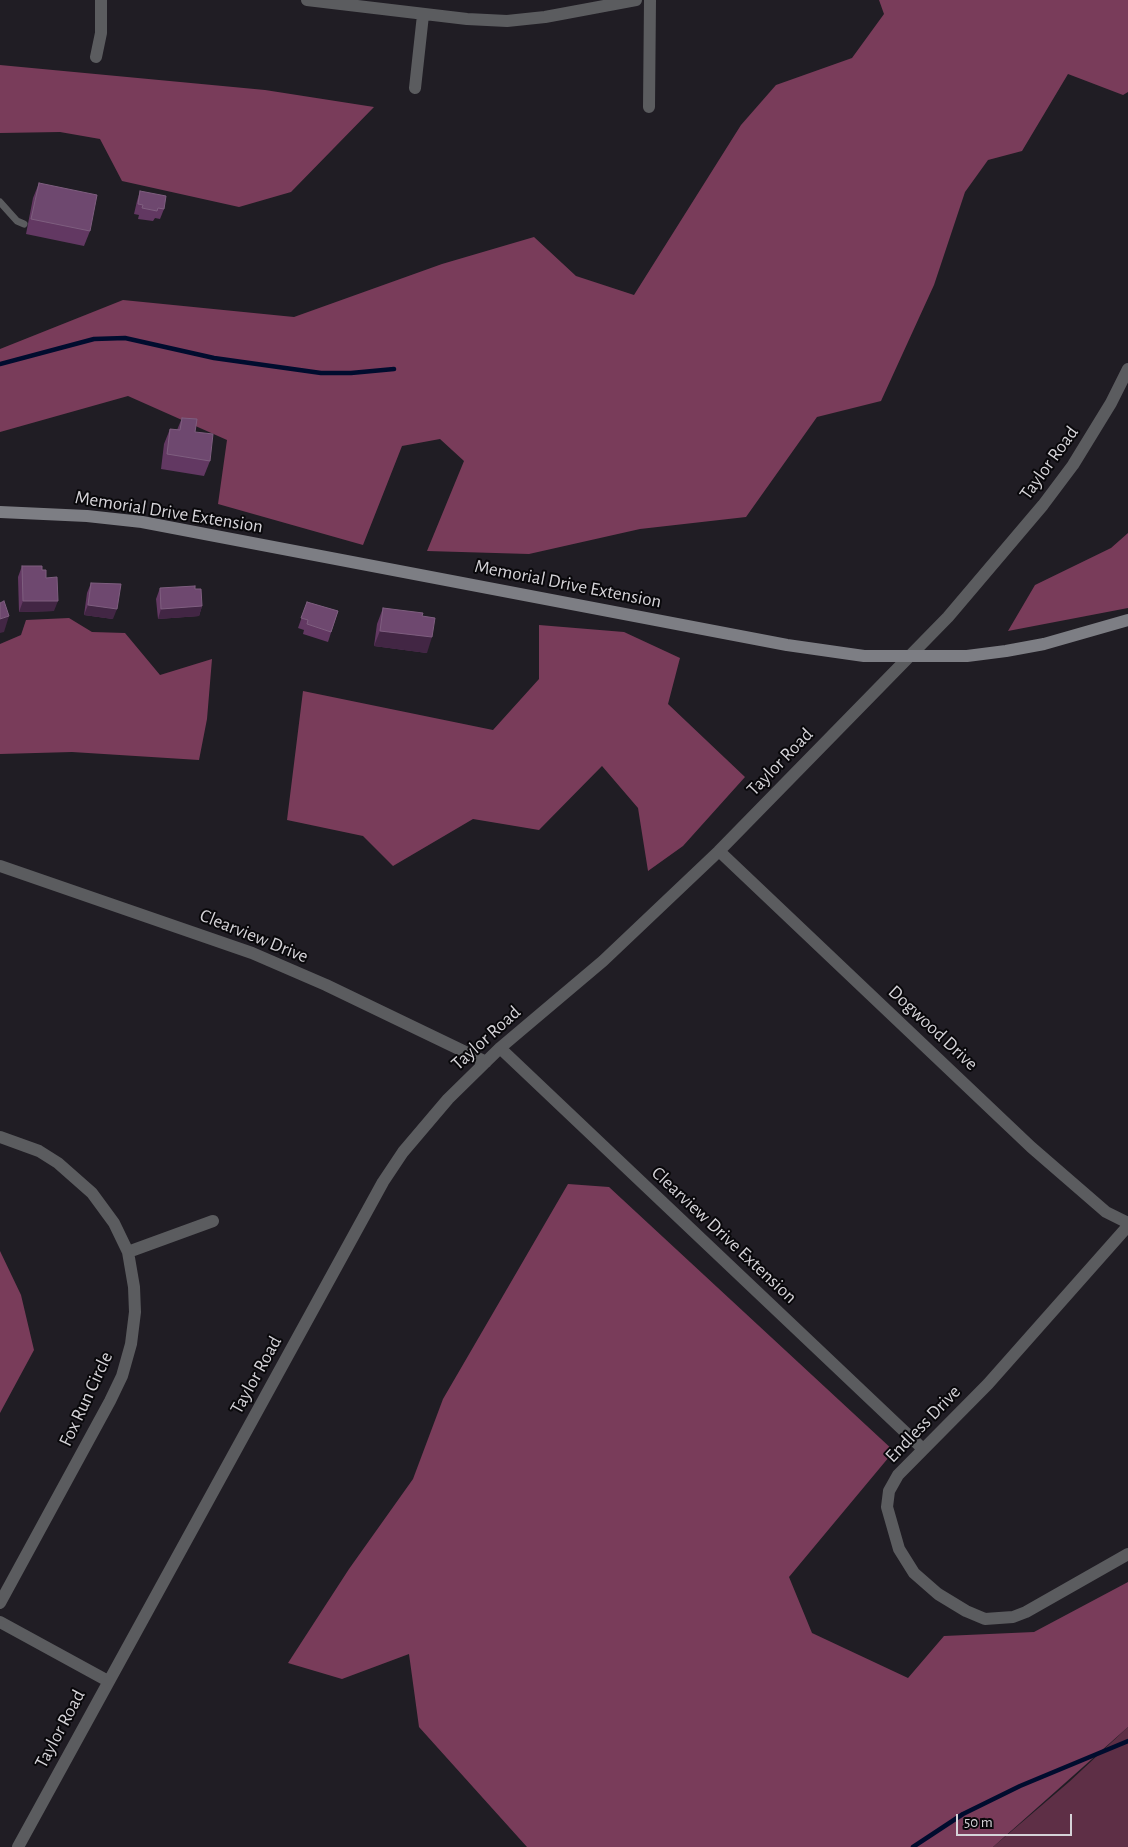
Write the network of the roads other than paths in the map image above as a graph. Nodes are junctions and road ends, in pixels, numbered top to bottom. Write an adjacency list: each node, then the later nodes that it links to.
1 (101, 0): 6 (street)
2 (315, 0): 5 (street)
3 (636, 0): 5 (street)
4 (650, 0): 8 (street)
5 (423, 15): 7 (street)
6 (96, 57)
7 (415, 88)
8 (649, 107)
9 (0, 202): 10 (lane)
10 (24, 224)
11 (1128, 368): 14 (street, Taylor Road)
12 (0, 512): 14 (street, Memorial Drive Extension)
13 (1128, 620): 14 (street, Memorial Drive Extension)
14 (909, 656): 15 (street, Taylor Road)
15 (718, 852): 17 (street, Taylor Road); 21 (street, Dogwood Drive)
16 (0, 866): 18 (street, Clearview Drive)
17 (500, 1048): 18 (street, Taylor Road); 23 (street, Clearview Drive Extension)
18 (486, 1062): 27 (street, Taylor Road)
19 (0, 1137): 22 (street, Fox Run Circle)
20 (212, 1221): 22 (street)
21 (1128, 1225): 23 (street, Endless Drive)
22 (128, 1252): 25 (street, Fox Run Circle)
23 (923, 1449): 24 (street, Endless Drive)
24 (1128, 1554)
25 (0, 1603)
26 (0, 1622): 27 (street)
27 (108, 1681): 28 (street, Taylor Road)
28 (19, 1847)

